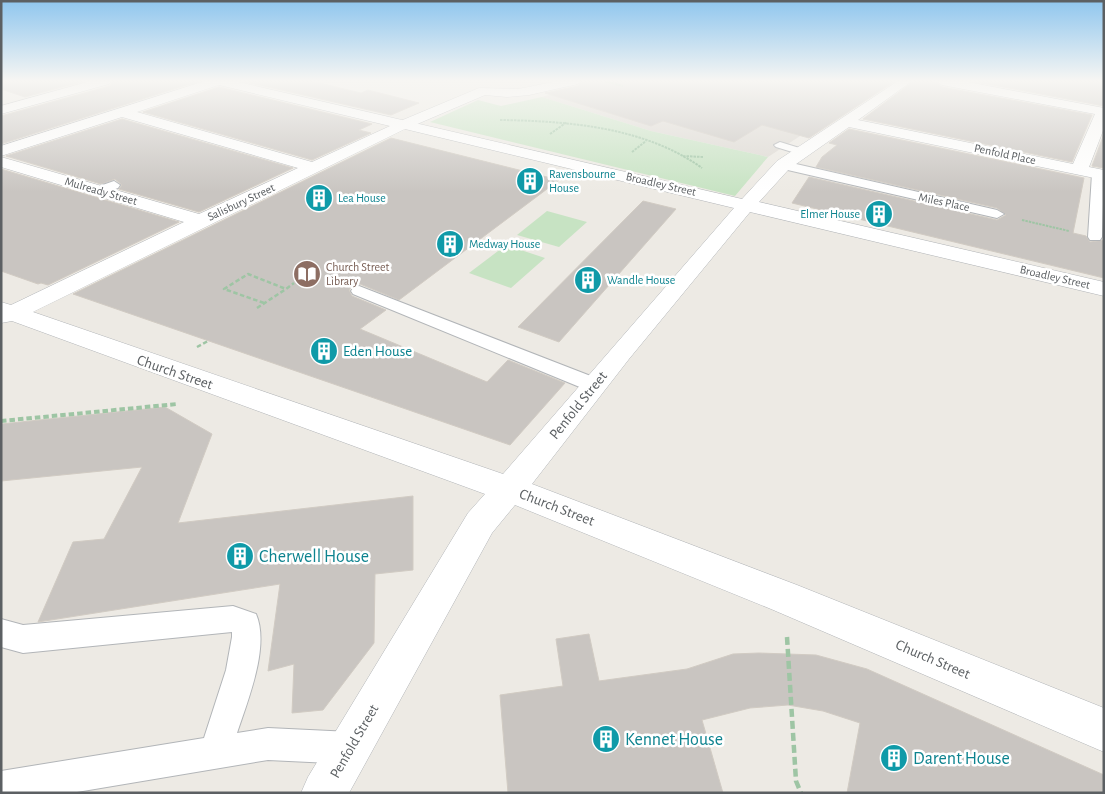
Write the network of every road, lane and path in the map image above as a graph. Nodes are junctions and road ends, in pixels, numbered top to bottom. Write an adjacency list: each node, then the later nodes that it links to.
1 (103, 118): 11 (street)
2 (143, 118): 17 (street)
3 (374, 118): 9 (street, Broadley Street)
4 (417, 118): 9 (street, Salisbury Street)
5 (853, 118): 8 (street, Penfold Street)
6 (1100, 118): 19 (street)
7 (494, 120): 13 (path)
8 (847, 122): 12 (street, Penfold Street); 19 (street, Penfold Place)
9 (403, 125): 17 (street, Salisbury Street); 21 (street, Broadley Street)
10 (780, 144): 12 (lane)
11 (1, 151)
12 (802, 152): 16 (street, Penfold Street)
13 (683, 157): 14 (path); 18 (path)
14 (704, 158)
15 (1, 162): 23 (street, Mulready Street)
16 (783, 165): 21 (street, Penfold Street); 22 (lane, Miles Place)
17 (315, 168): 23 (street, Salisbury Street)
18 (705, 170)
19 (1079, 170): 20 (street, Penfold Place)
20 (1101, 174): 24 (lane)
21 (747, 204): 27 (street, Broadley Street); 32 (street, Penfold Street)
22 (997, 214): 24 (path)
23 (201, 220): 31 (street, Salisbury Street)
24 (1095, 237)
25 (294, 283): 26 (path)
26 (286, 288): 29 (path); 29 (path)
27 (1104, 289)
28 (359, 291): 32 (lane)
29 (264, 303): 30 (path)
30 (257, 308)
31 (5, 313): 35 (street, Church Street)
32 (594, 384): 35 (street, Penfold Street)
33 (183, 404): 34 (path)
34 (1, 421)
35 (510, 489): 36 (street, Church Street); 39 (street, Penfold Street)
36 (784, 597): 38 (street, Church Street); 43 (path)
37 (1, 632): 40 (lane)
38 (1104, 730)
39 (351, 748): 40 (lane); 42 (street, Penfold Street)
40 (215, 752): 41 (lane)
41 (1, 788)
42 (324, 793)
43 (801, 793)

